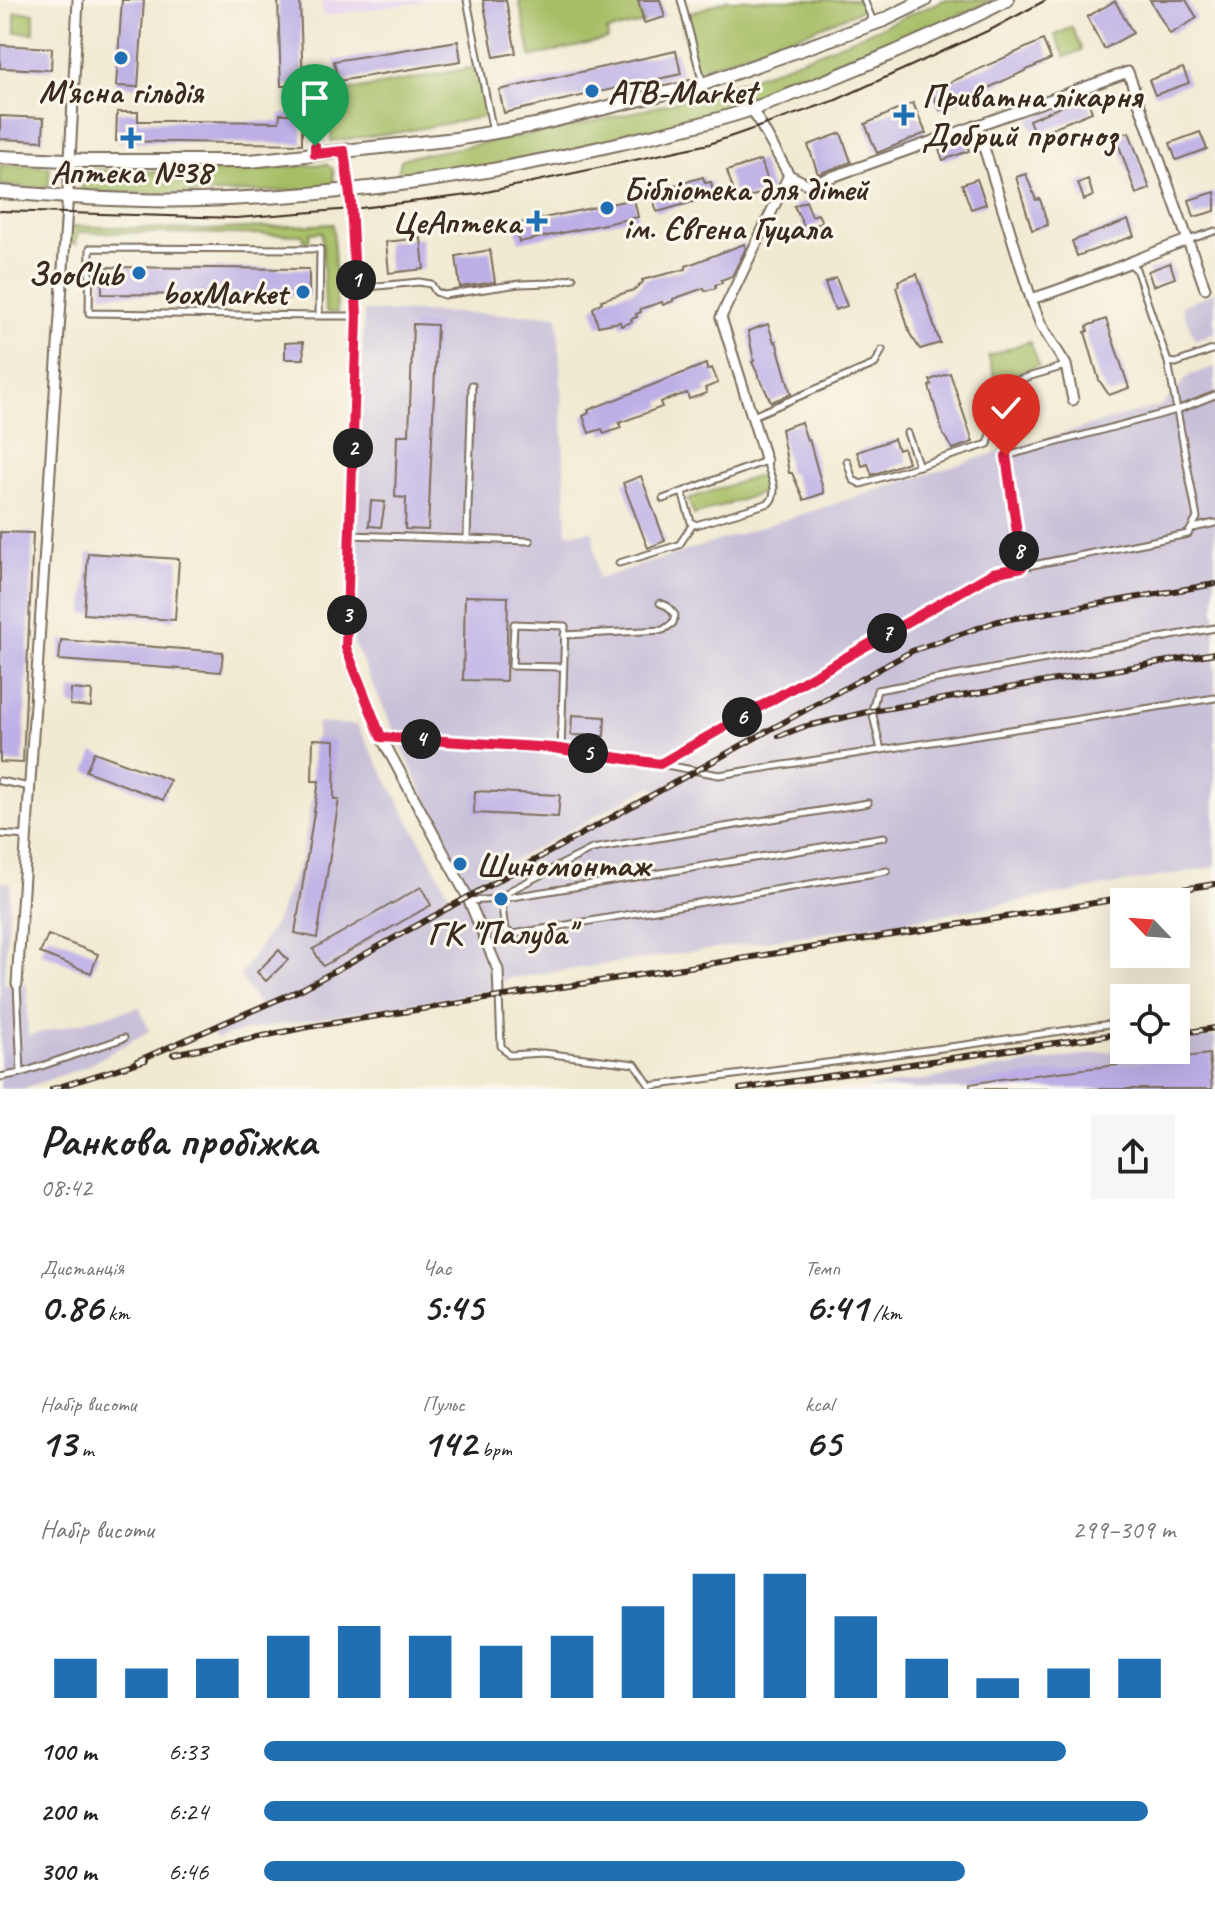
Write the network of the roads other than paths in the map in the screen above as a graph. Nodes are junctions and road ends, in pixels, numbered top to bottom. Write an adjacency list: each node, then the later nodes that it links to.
1 (78, 0): 16 (street)
2 (467, 0): 12 (lane)
3 (681, 0): 8 (lane)
4 (864, 0): 7 (lane)
5 (925, 0): 7 (main road)
6 (1007, 0): 10 (main road)
7 (874, 23): 8 (main road)
8 (703, 84): 12 (main road)
9 (315, 101): 14 (lane)
10 (752, 109): 17 (street); 19 (main road)
11 (977, 125): 17 (street); 22 (street); 27 (street)
12 (493, 132): 13 (main road)
13 (344, 151): 14 (main road); 19 (street)
14 (315, 154): 16 (main road)
15 (0, 157): 16 (main road)
16 (70, 160): 20 (street)
17 (789, 175): 39 (street)
18 (0, 192): 20 (main road)
19 (350, 192): 20 (main road); 25 (street)
20 (67, 197): 65 (street)
21 (1215, 231): 22 (lane)
22 (1187, 240): 23 (street); 26 (street)
23 (1128, 262): 27 (street); 32 (lane)
24 (573, 278): 25 (lane)
25 (357, 288): 29 (street)
26 (1205, 288)
27 (1031, 299): 33 (street)
28 (319, 316): 28 (lane); 29 (lane)
29 (357, 316): 50 (street)
30 (1215, 349): 32 (lane)
31 (882, 350): 39 (lane)
32 (1168, 362): 38 (lane)
33 (1066, 365): 35 (lane); 37 (street)
34 (472, 385): 51 (lane)
35 (977, 392)
36 (1215, 395): 38 (lane)
37 (1073, 400)
38 (1177, 410): 49 (lane); 54 (lane)
39 (753, 416): 42 (street)
40 (987, 421): 44 (lane)
41 (907, 433): 44 (lane)
42 (766, 461): 45 (lane); 48 (lane)
43 (847, 461): 44 (lane)
44 (919, 466)
45 (682, 492): 46 (lane); 48 (lane)
46 (663, 499)
47 (1215, 523): 49 (lane)
48 (693, 524): 53 (lane)
49 (1191, 528): 54 (lane)
50 (350, 535): 51 (lane); 60 (street)
51 (467, 537): 52 (lane)
52 (530, 541)
53 (619, 563)
54 (1022, 567): 63 (lane)
55 (660, 603): 57 (lane)
56 (1215, 628): 62 (lane)
57 (564, 635): 58 (lane); 58 (lane)
58 (562, 667): 61 (lane)
59 (1215, 698): 62 (lane)
60 (381, 737): 61 (lane); 72 (street)
61 (561, 749): 63 (lane)
62 (881, 750): 63 (lane)
63 (660, 764)
64 (0, 781): 65 (lane)
65 (30, 787): 68 (street)
66 (868, 803): 71 (lane)
67 (0, 834): 68 (lane)
68 (27, 836): 73 (street)
69 (884, 837): 71 (lane)
70 (887, 871): 71 (lane)
71 (501, 899): 72 (lane)
72 (468, 901): 74 (street)
73 (17, 984): 77 (lane)
74 (499, 995): 75 (lane)
75 (1110, 1024)
76 (124, 1038): 77 (lane)
77 (21, 1073): 78 (lane)
78 (0, 1077)

